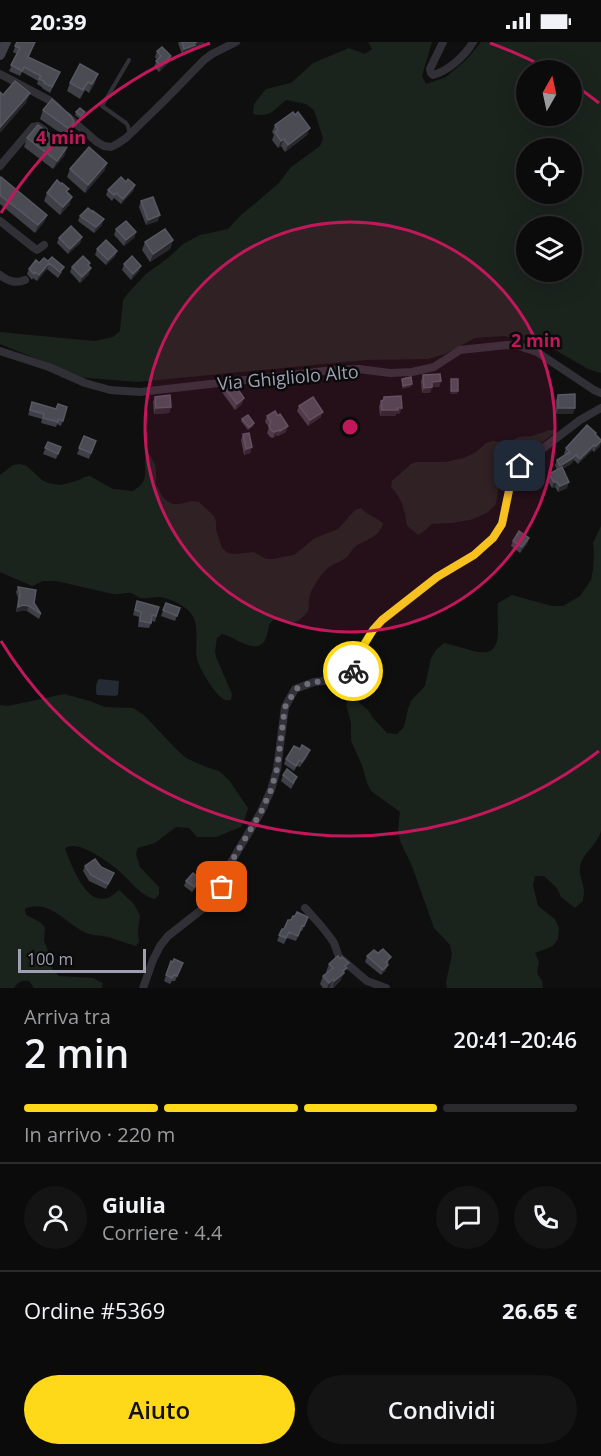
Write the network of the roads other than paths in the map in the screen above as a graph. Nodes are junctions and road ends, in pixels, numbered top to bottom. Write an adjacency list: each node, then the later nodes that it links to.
1 (6, 42): 5 (street)
2 (236, 42): 9 (street)
3 (443, 42): 4 (street)
4 (473, 42)
5 (0, 55)
6 (129, 60): 9 (lane)
7 (0, 74): 9 (street)
8 (48, 132): 10 (street)
9 (130, 134)
10 (0, 166)
11 (0, 221): 12 (street)
12 (44, 245)
13 (0, 275): 14 (street)
14 (25, 280)
15 (0, 351): 16 (street, Via Ghigliolo Alto)
16 (601, 393)
17 (601, 408): 19 (street)
18 (305, 908): 20 (street)
19 (143, 988)
20 (386, 988)

